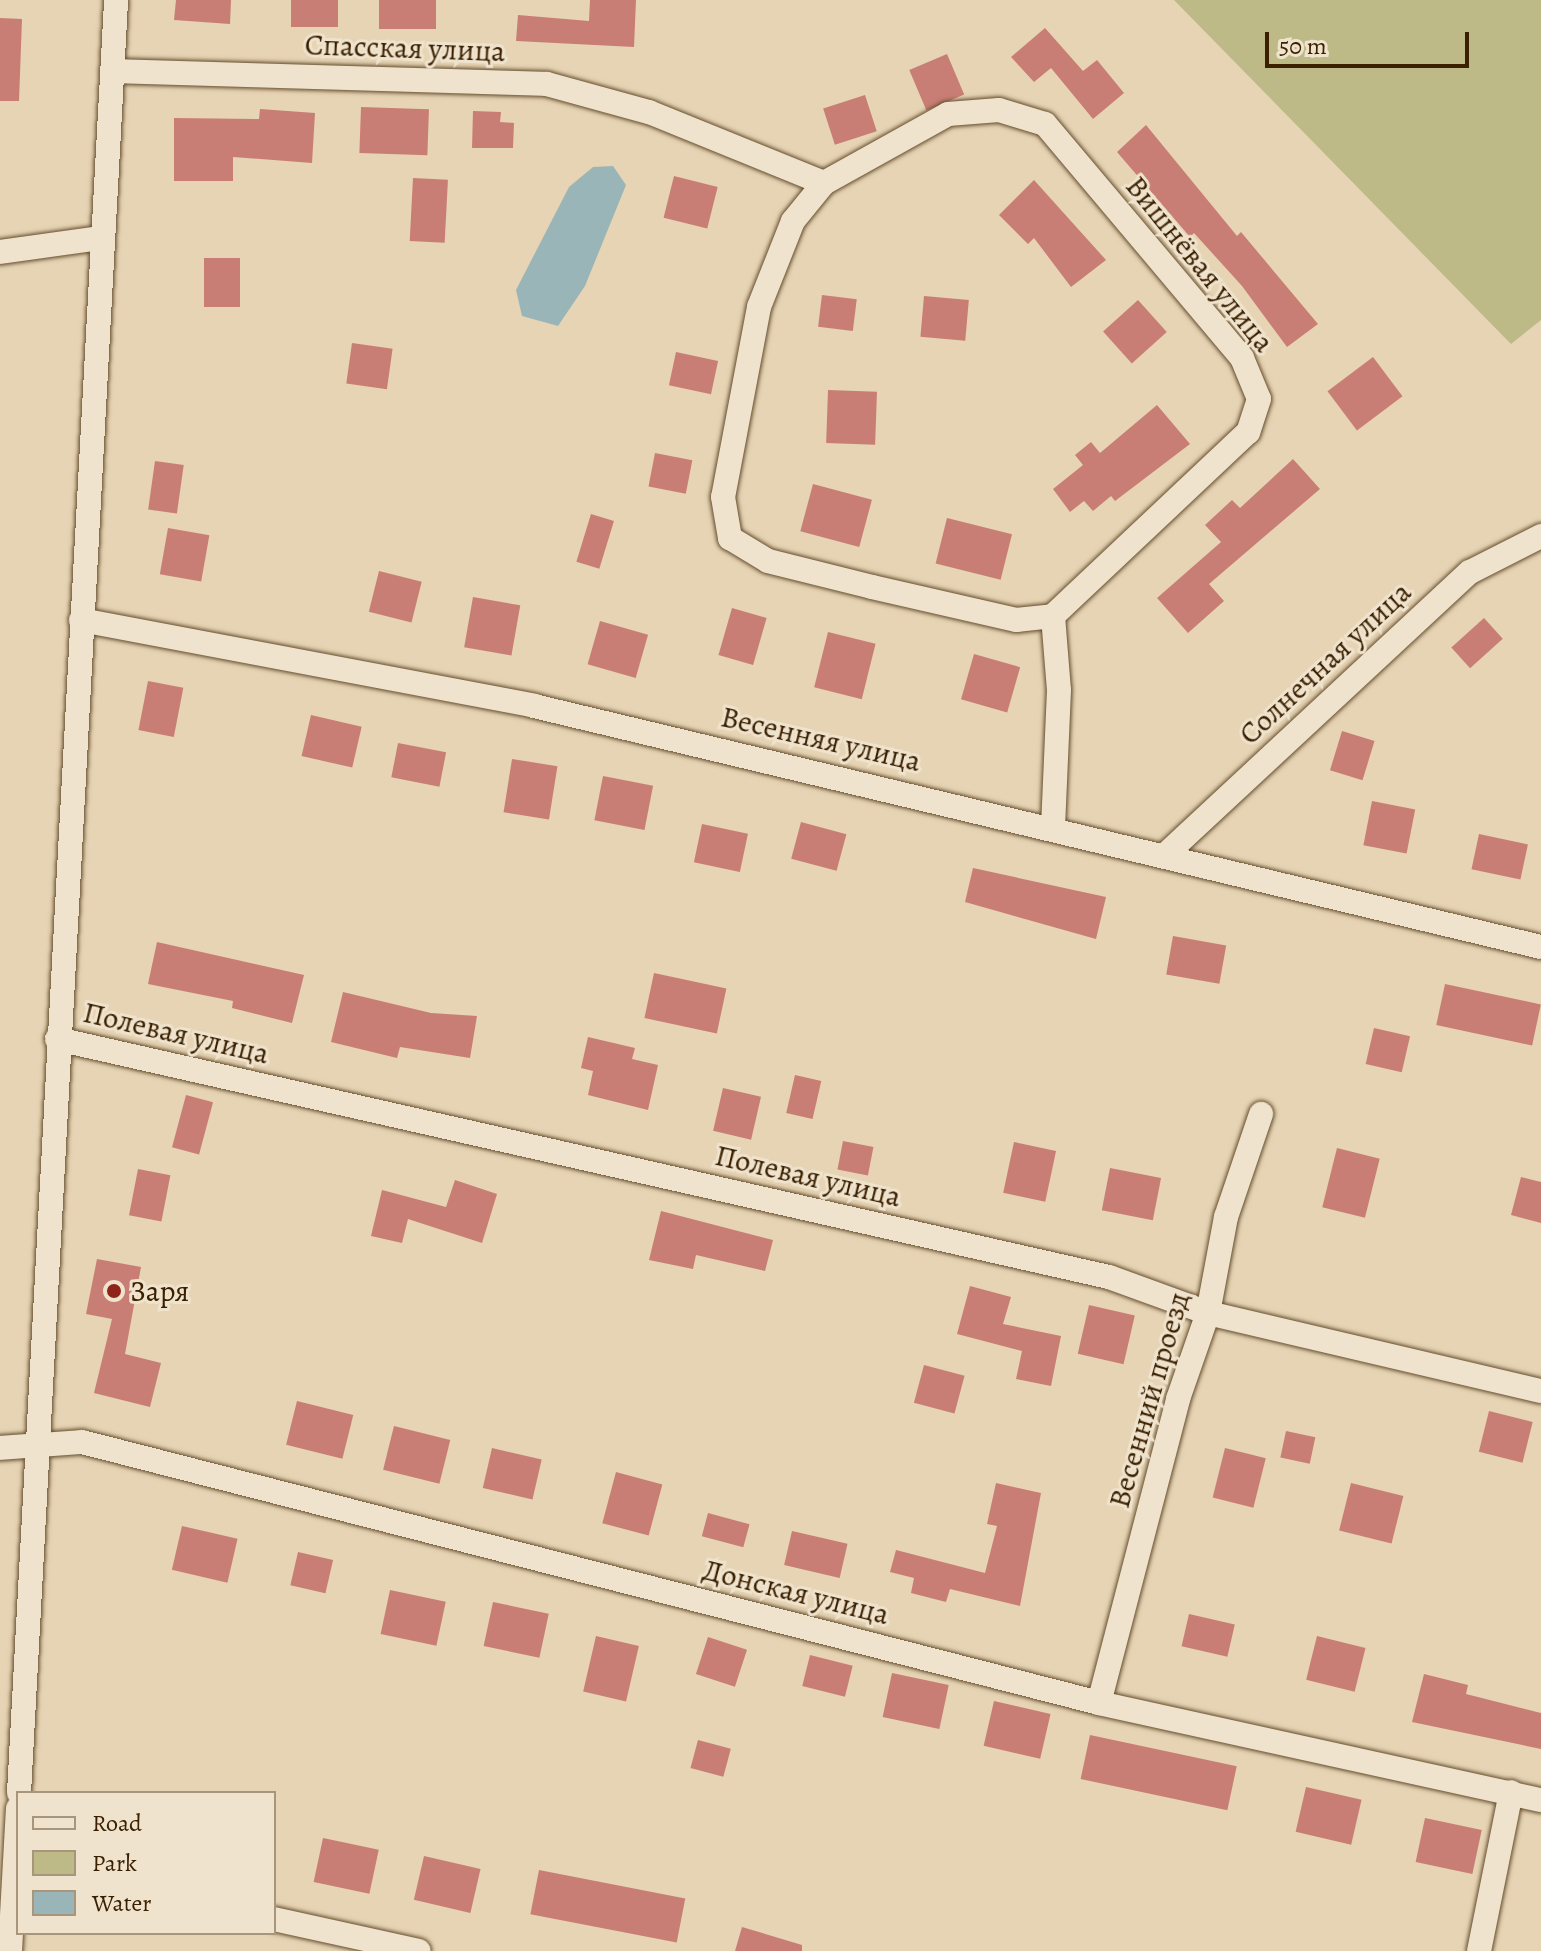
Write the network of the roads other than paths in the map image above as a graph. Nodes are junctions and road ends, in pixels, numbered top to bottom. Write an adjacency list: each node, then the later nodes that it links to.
1 (116, 0): 2 (street)
2 (115, 71): 3 (street, Спасская улица); 4 (street)
3 (824, 183): 7 (street); 7 (street, Вишнёвая улица)
4 (100, 238): 5 (street); 8 (street)
5 (0, 252)
6 (1541, 536): 10 (street, Солнечная улица)
7 (1053, 616): 9 (street)
8 (81, 620): 9 (street, Весенняя улица); 12 (street)
9 (1053, 827): 10 (street, Весенняя улица)
10 (1165, 855): 11 (street, Весенняя улица)
11 (1541, 947)
12 (57, 1039): 14 (street, Полевая улица); 16 (street)
13 (1261, 1114): 14 (street, Весенний проезд)
14 (1208, 1313): 15 (street, Полевая улица); 18 (street, Весенний проезд)
15 (1541, 1391)
16 (37, 1444): 17 (street, Донская улица); 18 (street, Донская улица); 19 (street)
17 (0, 1448)
18 (1099, 1703): 20 (street, Донская улица)
19 (19, 1791)
20 (1511, 1792): 21 (street, Донская улица); 26 (street)
21 (1541, 1800)
22 (16, 1874): 24 (street)
23 (276, 1919): 25 (street)
24 (10, 1951)
25 (419, 1951)
26 (1479, 1951)

